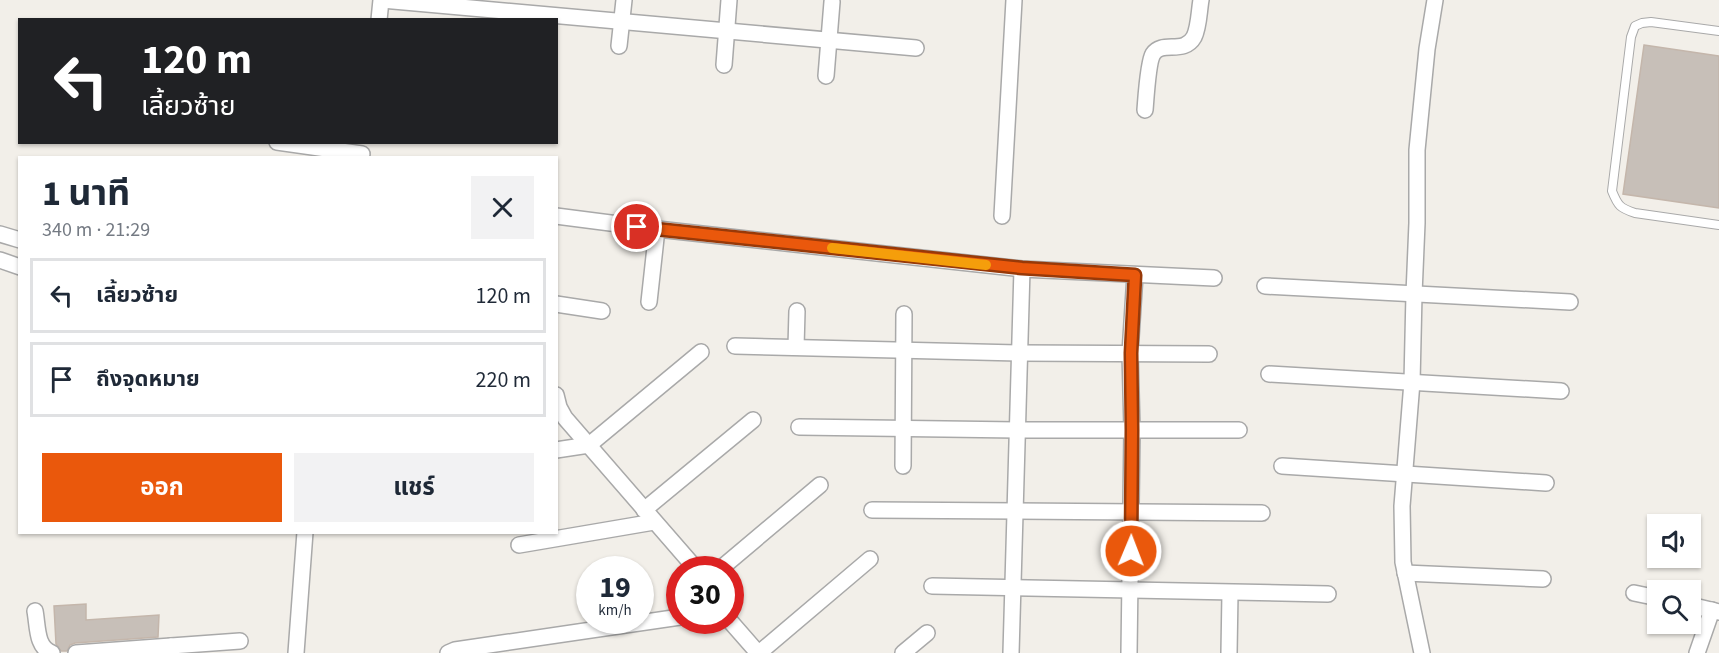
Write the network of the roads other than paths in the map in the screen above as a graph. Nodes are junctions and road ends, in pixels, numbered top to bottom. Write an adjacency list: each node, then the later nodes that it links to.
1 (382, 0): 8 (street); 9 (street)
2 (624, 0): 9 (street)
3 (729, 0): 10 (street)
4 (1014, 0): 21 (street)
5 (1201, 0): 17 (street)
6 (1435, 0): 32 (street)
7 (832, 2): 12 (street)
8 (379, 18)
9 (621, 21): 10 (street); 13 (street)
10 (726, 31): 12 (street); 15 (street)
11 (1719, 31): 22 (lane)
12 (829, 40): 14 (street); 16 (street)
13 (619, 46)
14 (916, 48)
15 (724, 65)
16 (826, 75)
17 (1145, 110)
18 (296, 144): 19 (street)
19 (362, 151)
20 (558, 216): 23 (street)
21 (1002, 216)
22 (1719, 225)
23 (657, 229): 28 (street); 33 (street)
24 (0, 234): 25 (street)
25 (18, 239)
26 (0, 260): 27 (street)
27 (18, 266)
28 (1022, 268): 29 (street); 43 (street)
29 (1135, 275): 30 (street); 44 (street)
30 (1214, 278)
31 (1265, 286): 32 (street)
32 (1414, 294): 34 (street); 47 (street)
33 (650, 302)
34 (1570, 302)
35 (558, 304): 36 (street)
36 (602, 310)
37 (797, 311): 40 (street)
38 (904, 314): 41 (street)
39 (735, 346): 40 (street)
40 (796, 347): 41 (street)
41 (904, 350): 43 (street); 52 (street)
42 (701, 352): 56 (street)
43 (1019, 353): 44 (street); 53 (street)
44 (1131, 353): 45 (street); 54 (street)
45 (1209, 354)
46 (1269, 374): 47 (street)
47 (1412, 382): 48 (street); 60 (street)
48 (1561, 392)
49 (558, 403): 56 (street)
50 (753, 420): 63 (street)
51 (799, 427): 52 (street)
52 (904, 428): 53 (street); 58 (street)
53 (1017, 430): 54 (street); 65 (street)
54 (1132, 430): 55 (street); 66 (street)
55 (1239, 430)
56 (589, 445): 57 (street); 63 (street)
57 (558, 450)
58 (903, 466)
59 (1282, 466): 60 (street)
60 (1405, 475): 61 (street); 74 (street)
61 (1546, 483)
62 (820, 485): 72 (street)
63 (644, 510): 68 (street)
64 (872, 510): 65 (street)
65 (1015, 512): 66 (street); 77 (street)
66 (1131, 512): 67 (street); 78 (street)
67 (1262, 513)
68 (654, 522): 70 (street); 71 (street)
69 (306, 534): 93 (street)
70 (519, 545)
71 (684, 556)
72 (736, 556)
73 (870, 560): 95 (street)
74 (1405, 573): 75 (street); 100 (street)
75 (1543, 579)
76 (932, 586): 77 (street)
77 (1013, 588): 78 (street); 97 (street)
78 (1130, 591): 79 (street); 98 (street)
79 (1230, 592): 81 (street); 99 (street)
80 (1634, 593): 82 (street)
81 (1328, 594)
82 (1647, 596)
83 (1701, 608): 85 (street)
84 (35, 611): 91 (street)
85 (1716, 611): 101 (street)
86 (666, 619): 94 (street)
87 (927, 633): 96 (street)
88 (742, 634): 95 (street)
89 (240, 641): 90 (street)
90 (171, 650): 92 (street)
91 (52, 653)
92 (76, 653)
93 (296, 653)
94 (448, 653)
95 (759, 653)
96 (903, 653)
97 (1011, 653)
98 (1129, 653)
99 (1229, 653)
100 (1422, 653)
101 (1697, 653)

